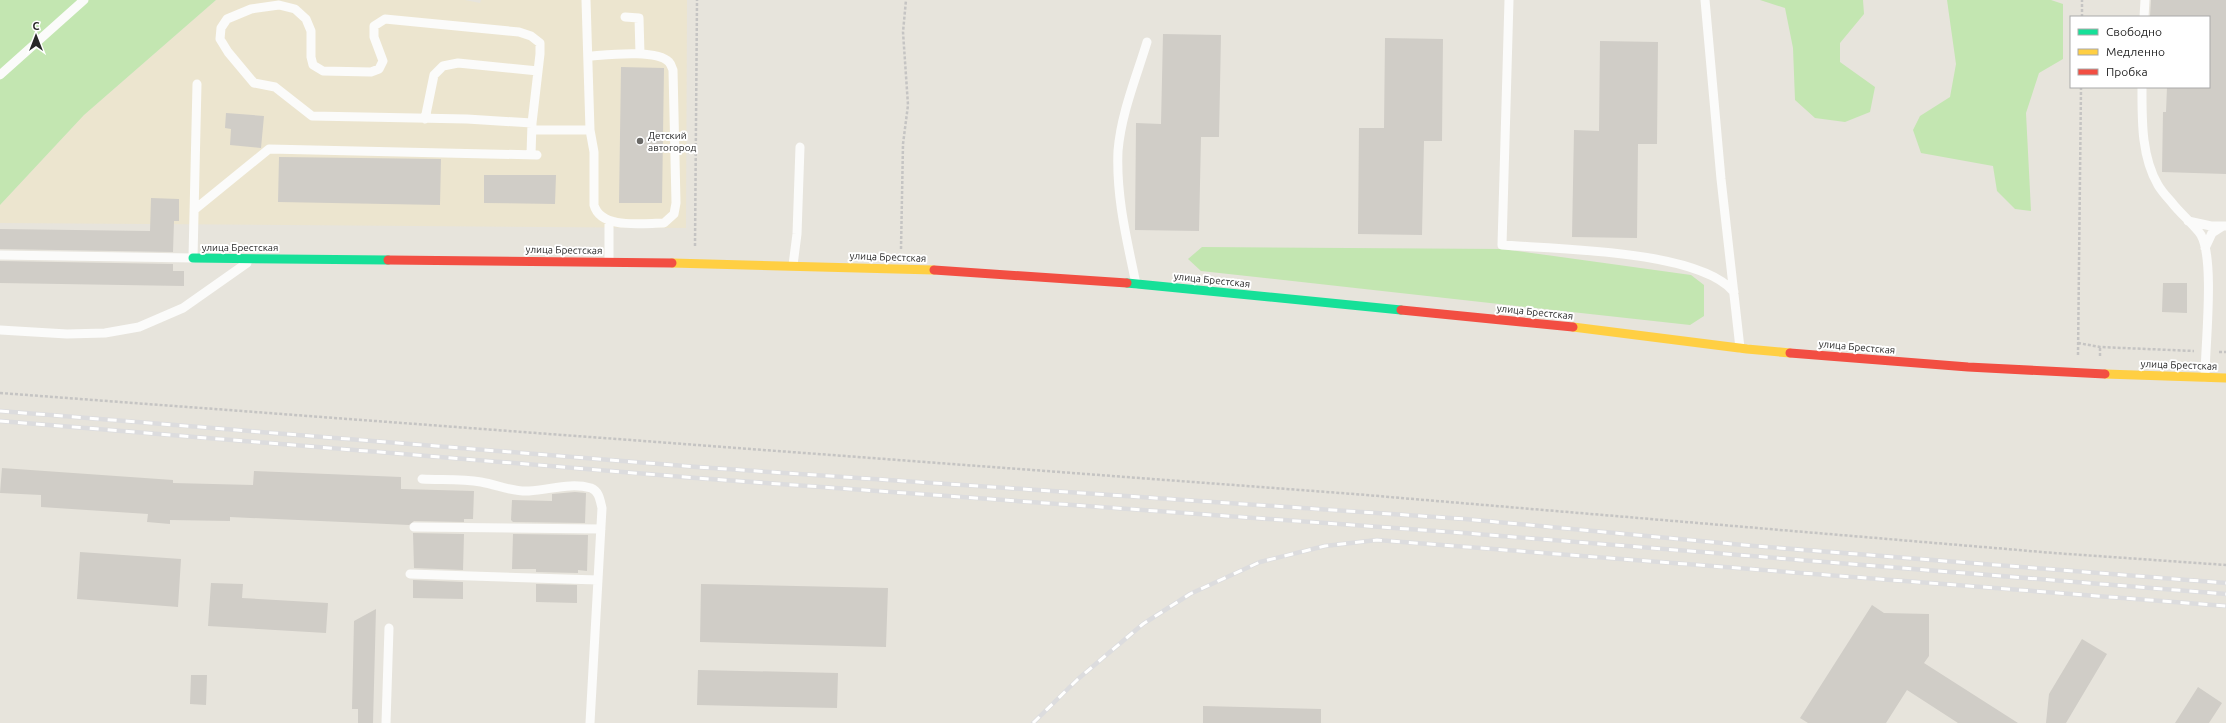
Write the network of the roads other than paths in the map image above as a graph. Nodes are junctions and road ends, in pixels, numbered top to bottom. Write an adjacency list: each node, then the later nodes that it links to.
1 (84, 0): 12 (lane)
2 (586, 0): 10 (lane)
3 (1509, 0): 30 (lane)
4 (1705, 0): 30 (lane)
5 (2145, 0): 6 (lane)
6 (2144, 16)
7 (625, 17): 9 (lane)
8 (1147, 42): 29 (lane)
9 (640, 54): 10 (lane); 21 (lane)
10 (589, 56): 17 (lane)
11 (538, 71): 15 (lane); 15 (lane); 16 (lane)
12 (0, 75)
13 (197, 84): 19 (lane)
14 (2142, 88): 20 (lane)
15 (425, 118): 16 (lane)
16 (532, 126): 17 (lane); 19 (lane)
17 (590, 130): 21 (lane)
18 (800, 147): 28 (lane)
19 (194, 210): 25 (lane)
20 (2184, 218): 22 (lane); 23 (lane)
21 (609, 222): 27 (lane)
22 (2224, 226): 23 (lane)
23 (2205, 248): 33 (lane)
24 (0, 255): 25 (lane)
25 (193, 258): 26 (street, улица Брестская)
26 (265, 258): 27 (street, улица Брестская); 31 (lane)
27 (609, 262): 28 (street, улица Брестская)
28 (793, 265): 29 (street, улица Брестская)
29 (1136, 284): 32 (street, улица Брестская)
30 (1734, 292): 32 (lane)
31 (0, 330)
32 (1740, 348): 33 (street, улица Брестская)
33 (2205, 377): 34 (street, улица Брестская)
34 (2226, 378)
35 (422, 479): 37 (lane)
36 (414, 527): 37 (lane)
37 (601, 528): 39 (lane)
38 (410, 574): 39 (lane)
39 (598, 580): 42 (lane)
40 (389, 628): 41 (lane)
41 (386, 723)
42 (590, 723)

